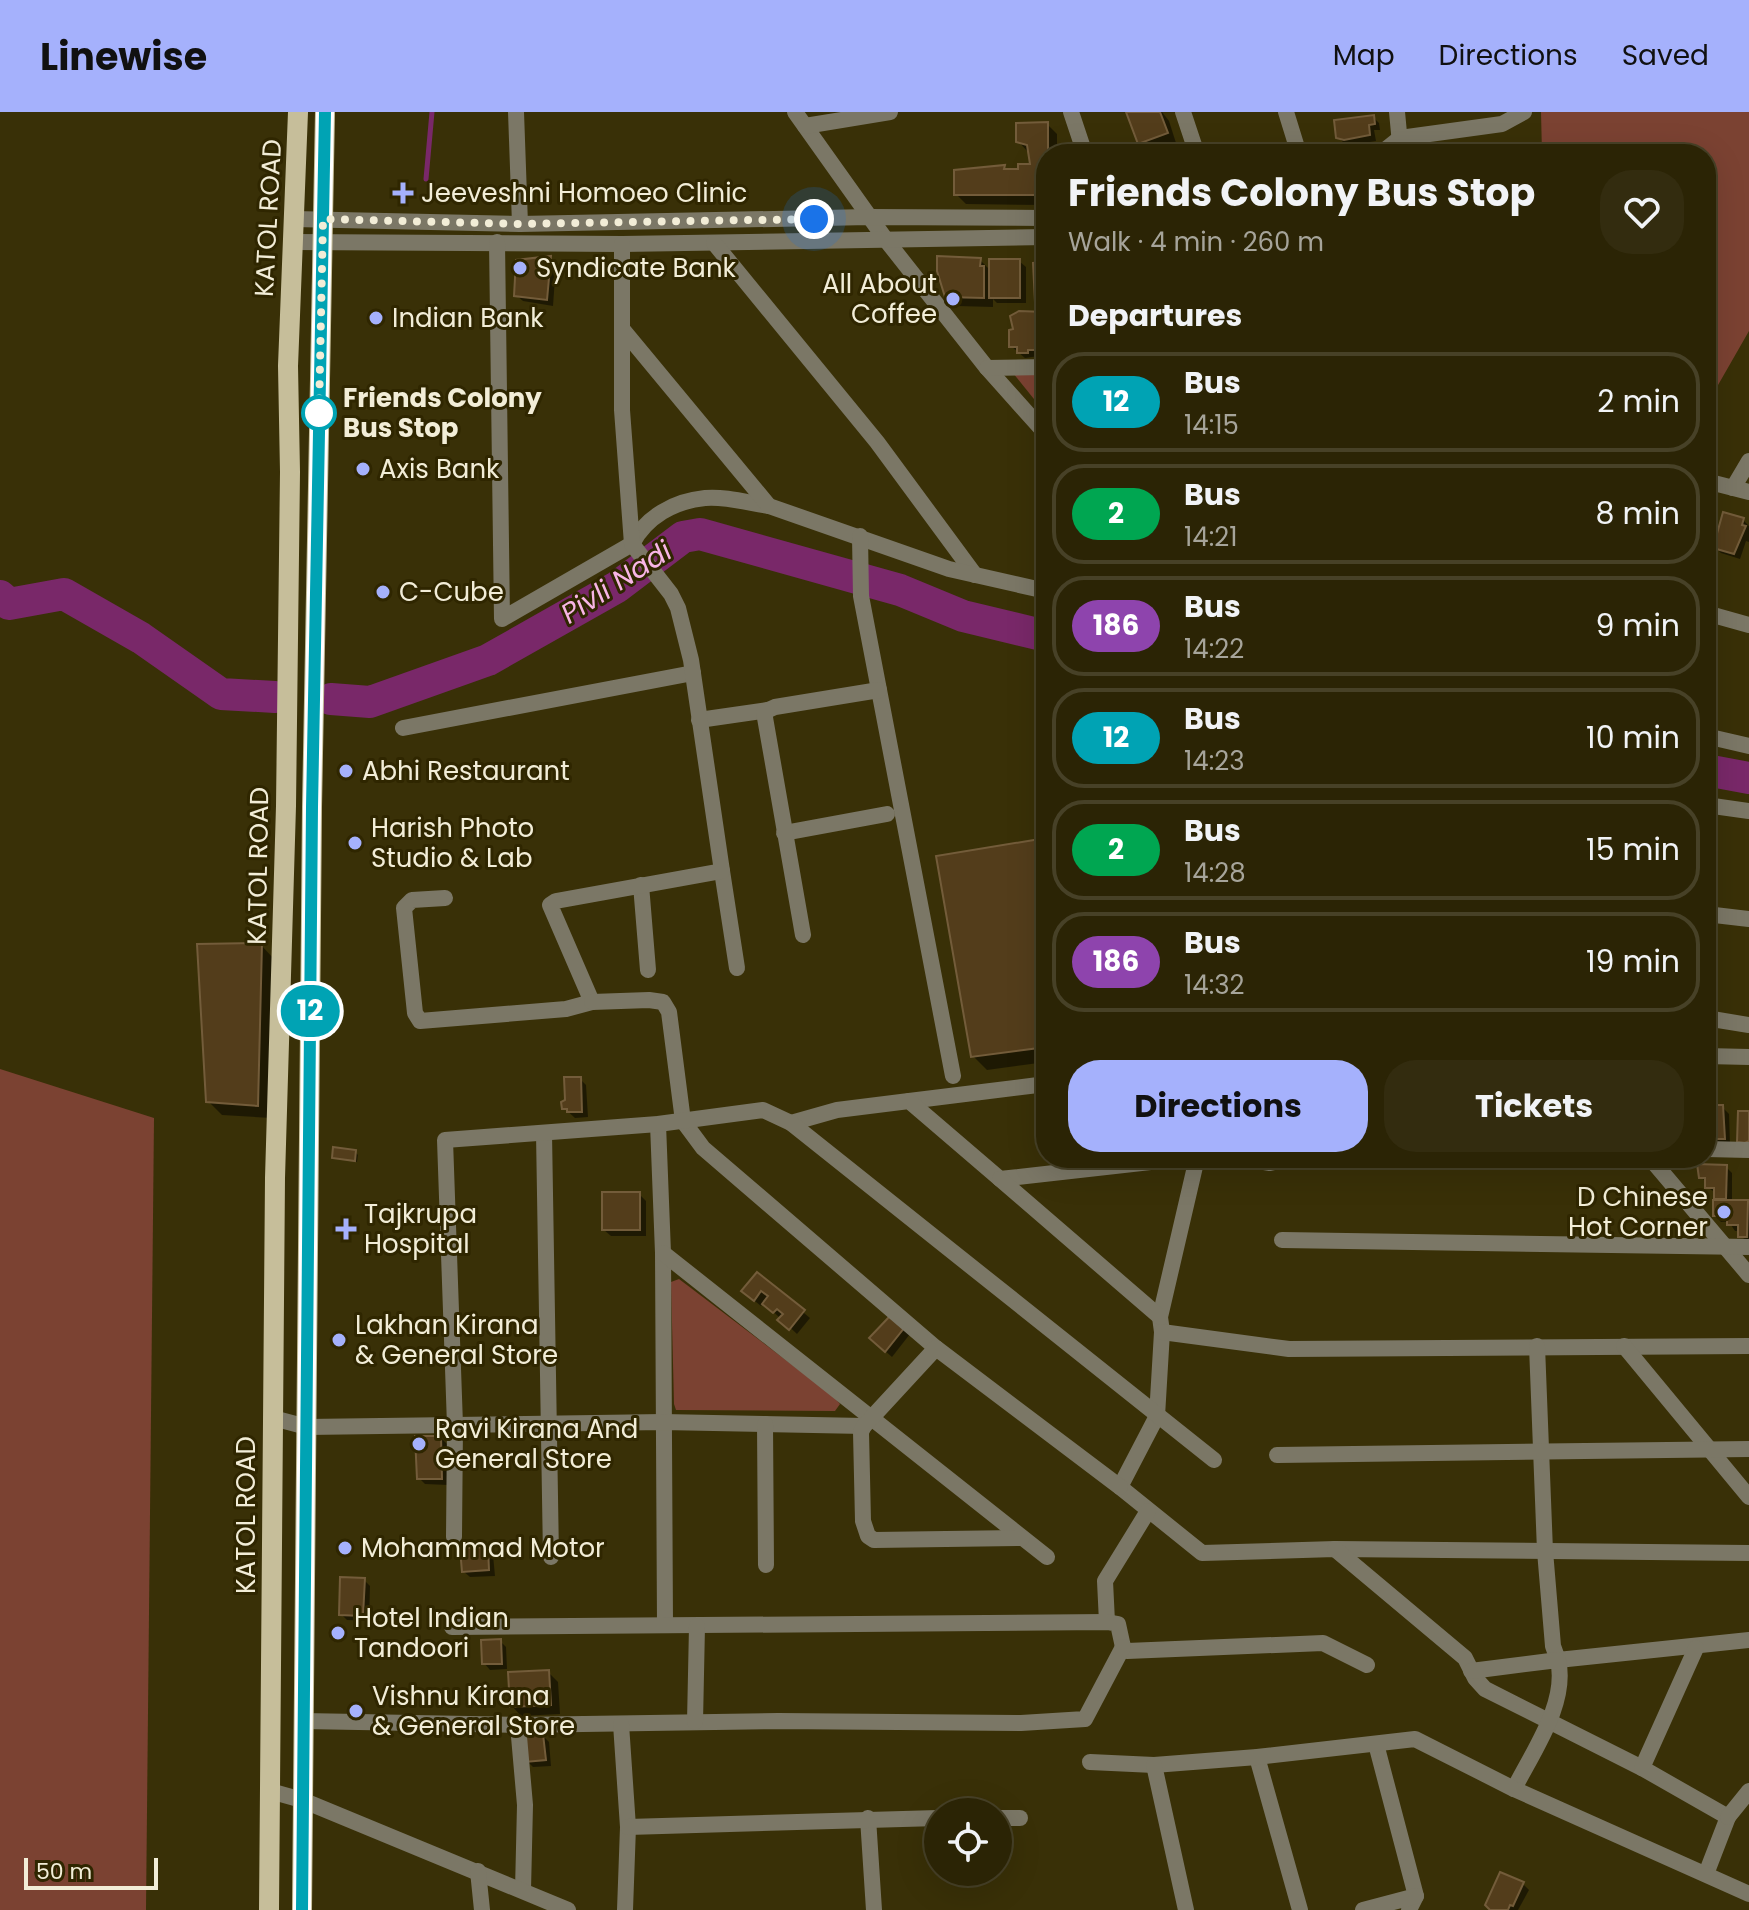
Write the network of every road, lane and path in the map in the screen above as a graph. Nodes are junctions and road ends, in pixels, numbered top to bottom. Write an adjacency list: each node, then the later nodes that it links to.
1 (298, 112): 18 (main road, KATOL ROAD)
2 (325, 112): 19 (main road, KATOL ROAD)
3 (516, 112): 20 (street)
4 (890, 112): 10 (street)
5 (1071, 112): 11 (street)
6 (1183, 112): 12 (street)
7 (1286, 112): 13 (street)
8 (1397, 112): 14 (street)
9 (1524, 112): 15 (street)
10 (800, 119): 16 (street)
11 (1082, 144)
12 (1194, 144)
13 (1296, 144)
14 (1400, 144)
15 (1409, 144)
16 (869, 217): 17 (street); 20 (street); 22 (street)
17 (1036, 218)
18 (294, 219): 19 (street); 23 (main road, KATOL ROAD)
19 (323, 219): 20 (street); 24 (main road, KATOL ROAD)
20 (520, 224)
21 (1036, 237): 22 (street)
22 (886, 240): 26 (street); 30 (street)
23 (293, 242): 24 (street); 49 (main road, KATOL ROAD)
24 (322, 242): 25 (street); 51 (main road, KATOL ROAD)
25 (497, 242): 27 (street); 37 (street)
26 (714, 243): 27 (street); 38 (street)
27 (622, 244): 28 (street)
28 (624, 331): 35 (street); 37 (street)
29 (1036, 367): 30 (street)
30 (987, 368): 31 (street)
31 (1036, 423)
32 (1749, 461): 34 (street)
33 (1716, 484): 34 (street)
34 (1741, 490)
35 (769, 506): 36 (street); 37 (street)
36 (860, 536): 38 (street); 43 (street)
37 (637, 550): 42 (street)
38 (975, 575): 39 (street)
39 (1036, 589)
40 (1716, 616): 41 (street)
41 (1749, 625)
42 (693, 673): 45 (street); 46 (street)
43 (879, 690): 44 (street); 68 (street)
44 (768, 710): 45 (street); 54 (street)
45 (699, 720): 55 (street)
46 (403, 728)
47 (1716, 738): 48 (street)
48 (1749, 746)
49 (286, 806): 51 (main road); 92 (main road, KATOL ROAD)
50 (1716, 806): 52 (street)
51 (312, 807): 98 (main road, KATOL ROAD)
52 (1749, 811)
53 (887, 814): 54 (street)
54 (784, 833): 60 (street)
55 (722, 871): 56 (street); 61 (street)
56 (641, 885): 62 (street); 63 (street)
57 (445, 898): 63 (street)
58 (1716, 915): 59 (street)
59 (1749, 919)
60 (803, 935)
61 (737, 968)
62 (648, 970)
63 (592, 1002): 71 (street)
64 (1716, 1020): 65 (street)
65 (1749, 1025)
66 (1716, 1056): 67 (street)
67 (1749, 1057)
68 (953, 1076)
69 (1036, 1085): 70 (street)
70 (909, 1101): 72 (street); 80 (street)
71 (683, 1121): 72 (street); 73 (street); 90 (street)
72 (791, 1123): 91 (street)
73 (658, 1124): 74 (street); 84 (street)
74 (544, 1133): 95 (street); 97 (street)
75 (1716, 1149): 76 (street)
76 (1749, 1150)
77 (1097, 1168): 80 (street)
78 (1195, 1168): 86 (street)
79 (1658, 1168): 82 (street)
80 (1000, 1179): 86 (street)
81 (1282, 1240): 82 (street)
82 (1725, 1247): 83 (street); 85 (street)
83 (1749, 1247)
84 (663, 1253): 93 (street); 94 (street)
85 (1749, 1275)
86 (1161, 1324): 87 (street); 91 (street)
87 (1537, 1346): 88 (street); 101 (street)
88 (1624, 1346): 89 (street); 100 (street)
89 (1749, 1346)
90 (936, 1348): 94 (street); 104 (street)
91 (1157, 1416): 103 (street); 104 (street)
92 (273, 1418): 98 (street); 136 (main road, KATOL ROAD)
93 (663, 1422): 95 (street); 96 (street); 116 (street)
94 (867, 1422): 96 (street); 108 (street); 108 (street)
95 (550, 1423): 97 (street); 112 (street)
96 (765, 1424): 114 (street)
97 (455, 1425): 98 (street); 107 (street)
98 (307, 1427): 125 (main road, KATOL ROAD)
99 (1749, 1449): 100 (street)
100 (1711, 1450): 101 (street); 105 (street)
101 (1540, 1452): 102 (street); 110 (street)
102 (1277, 1455)
103 (1214, 1460)
104 (1120, 1487): 106 (street)
105 (1749, 1497)
106 (1148, 1511): 109 (street); 115 (street)
107 (454, 1537)
108 (1022, 1538): 113 (street)
109 (1335, 1549): 110 (street); 124 (street)
110 (1545, 1551): 111 (street); 122 (street)
111 (1749, 1553)
112 (551, 1557)
113 (1047, 1557)
114 (766, 1565)
115 (1107, 1622): 117 (street); 120 (street)
116 (665, 1624): 117 (street); 118 (street)
117 (697, 1626): 126 (street)
118 (452, 1627)
119 (1749, 1640): 121 (street)
120 (1123, 1647): 123 (street); 126 (street)
121 (1696, 1648): 122 (street); 134 (street)
122 (1558, 1660): 124 (street); 127 (street)
123 (1367, 1665)
124 (1471, 1671): 127 (street)
125 (303, 1721): 129 (street); 138 (main road, KATOL ROAD)
126 (695, 1722): 128 (street)
127 (1548, 1722): 134 (street); 135 (street)
128 (621, 1724): 129 (street); 144 (street)
129 (518, 1725): 147 (street)
130 (1392, 1741): 131 (street); 135 (street); 149 (street)
131 (1257, 1757): 133 (street); 157 (street)
132 (1090, 1762): 133 (street)
133 (1154, 1765): 156 (street)
134 (1642, 1768): 139 (street)
135 (1514, 1789): 146 (street)
136 (270, 1791): 138 (street); 150 (main road, KATOL ROAD)
137 (1749, 1791): 139 (street)
138 (302, 1800): 145 (street); 151 (main road, KATOL ROAD)
139 (1728, 1817): 146 (street)
140 (868, 1818): 141 (street); 144 (street); 155 (street)
141 (924, 1818)
142 (1012, 1818): 143 (street)
143 (1020, 1818)
144 (628, 1827): 154 (street)
145 (478, 1871): 147 (street); 152 (street)
146 (1706, 1874): 148 (street)
147 (523, 1890): 153 (street)
148 (1749, 1894)
149 (1413, 1903): 158 (street)
150 (269, 1910)
151 (302, 1910)
152 (482, 1910)
153 (568, 1910)
154 (625, 1910)
155 (874, 1910)
156 (1186, 1910)
157 (1300, 1910)
158 (1363, 1910)

